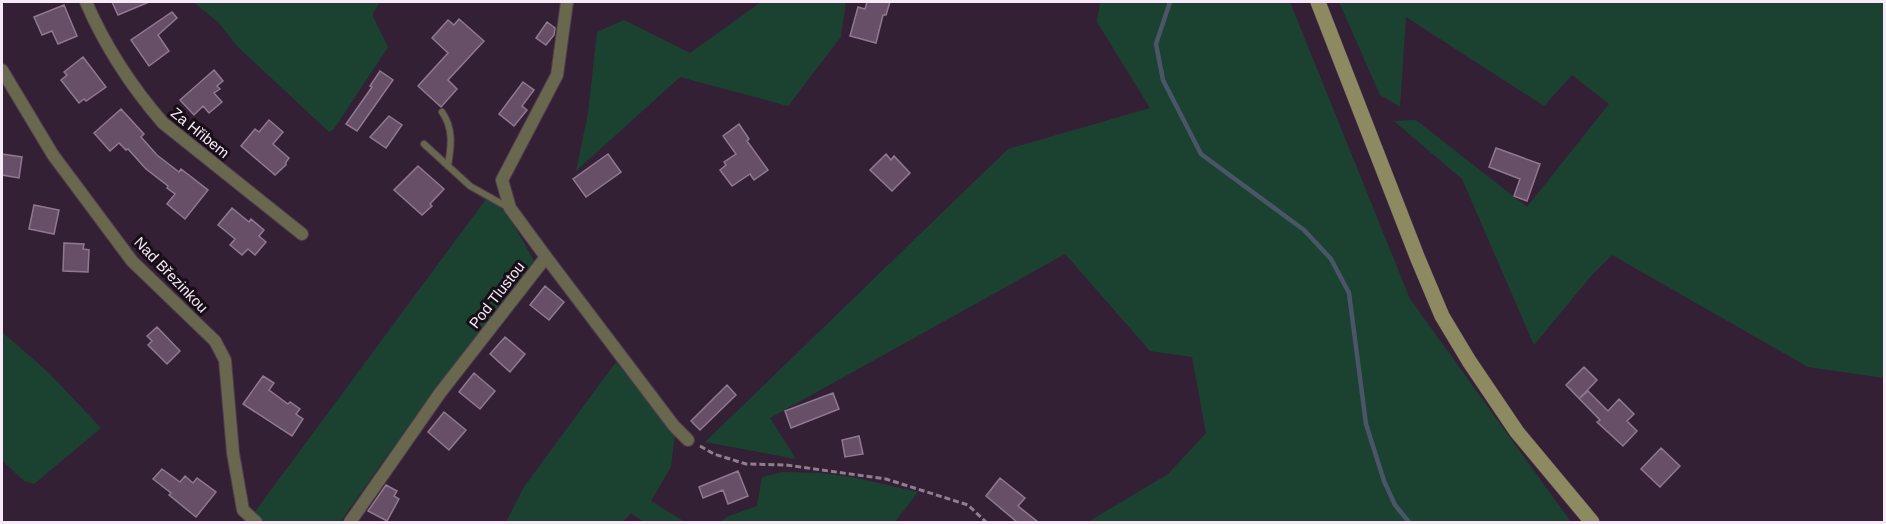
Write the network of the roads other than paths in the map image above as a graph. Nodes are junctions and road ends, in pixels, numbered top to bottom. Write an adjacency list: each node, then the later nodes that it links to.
1 (86, 2): 9 (street, Za Hřibem)
2 (567, 2): 8 (street, Pod Tlustou)
3 (1318, 2): 14 (main road)
4 (2, 70): 12 (street, Nad Březinkou)
5 (441, 112): 7 (lane)
6 (424, 144): 7 (lane)
7 (448, 166): 8 (lane)
8 (510, 208): 10 (street, Pod Tlustou)
9 (302, 234)
10 (546, 256): 11 (street); 13 (street, Pod Tlustou)
11 (688, 440)
12 (256, 522)
13 (350, 522)
14 (1592, 522)

